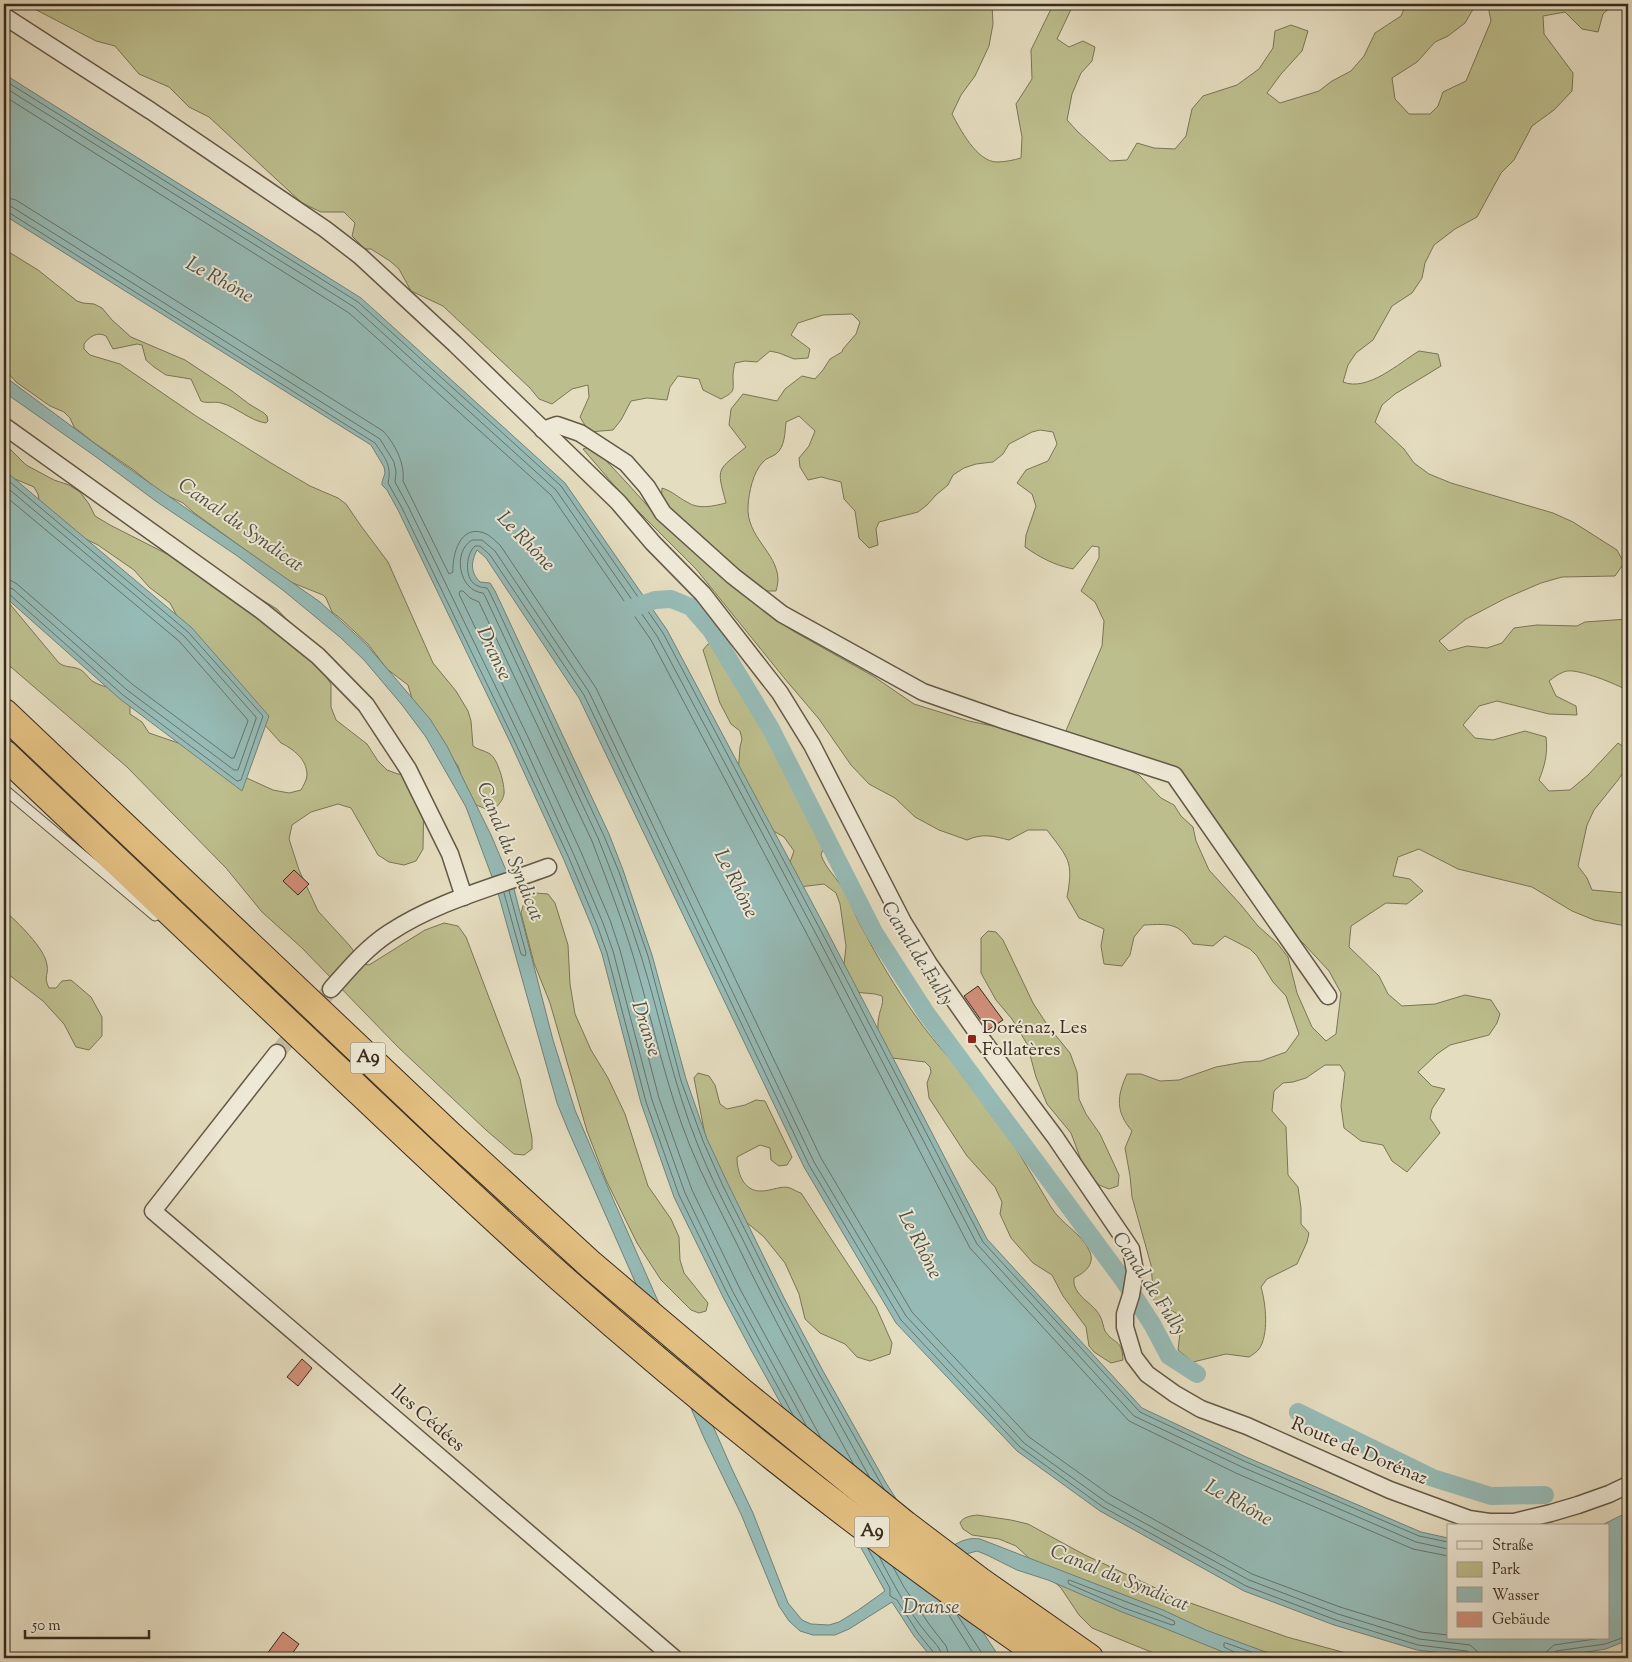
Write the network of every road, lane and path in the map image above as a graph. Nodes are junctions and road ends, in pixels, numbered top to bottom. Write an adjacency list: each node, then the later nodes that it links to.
1 (4, 16): 3 (street)
2 (4, 426): 8 (street)
3 (543, 430): 12 (street); 15 (street, Route de Dorénaz)
4 (4, 713): 18 (highway, A9)
5 (4, 754): 14 (highway, A9)
6 (4, 790): 9 (lane)
7 (548, 867): 8 (street)
8 (471, 895): 11 (street)
9 (163, 923)
10 (237, 988): 14 (lane)
11 (331, 989)
12 (1328, 996)
13 (277, 1053): 17 (street, Iles Cédées)
14 (429, 1156): 16 (highway, A9)
15 (1628, 1485)
16 (1036, 1651)
17 (674, 1658)
18 (1089, 1658)

